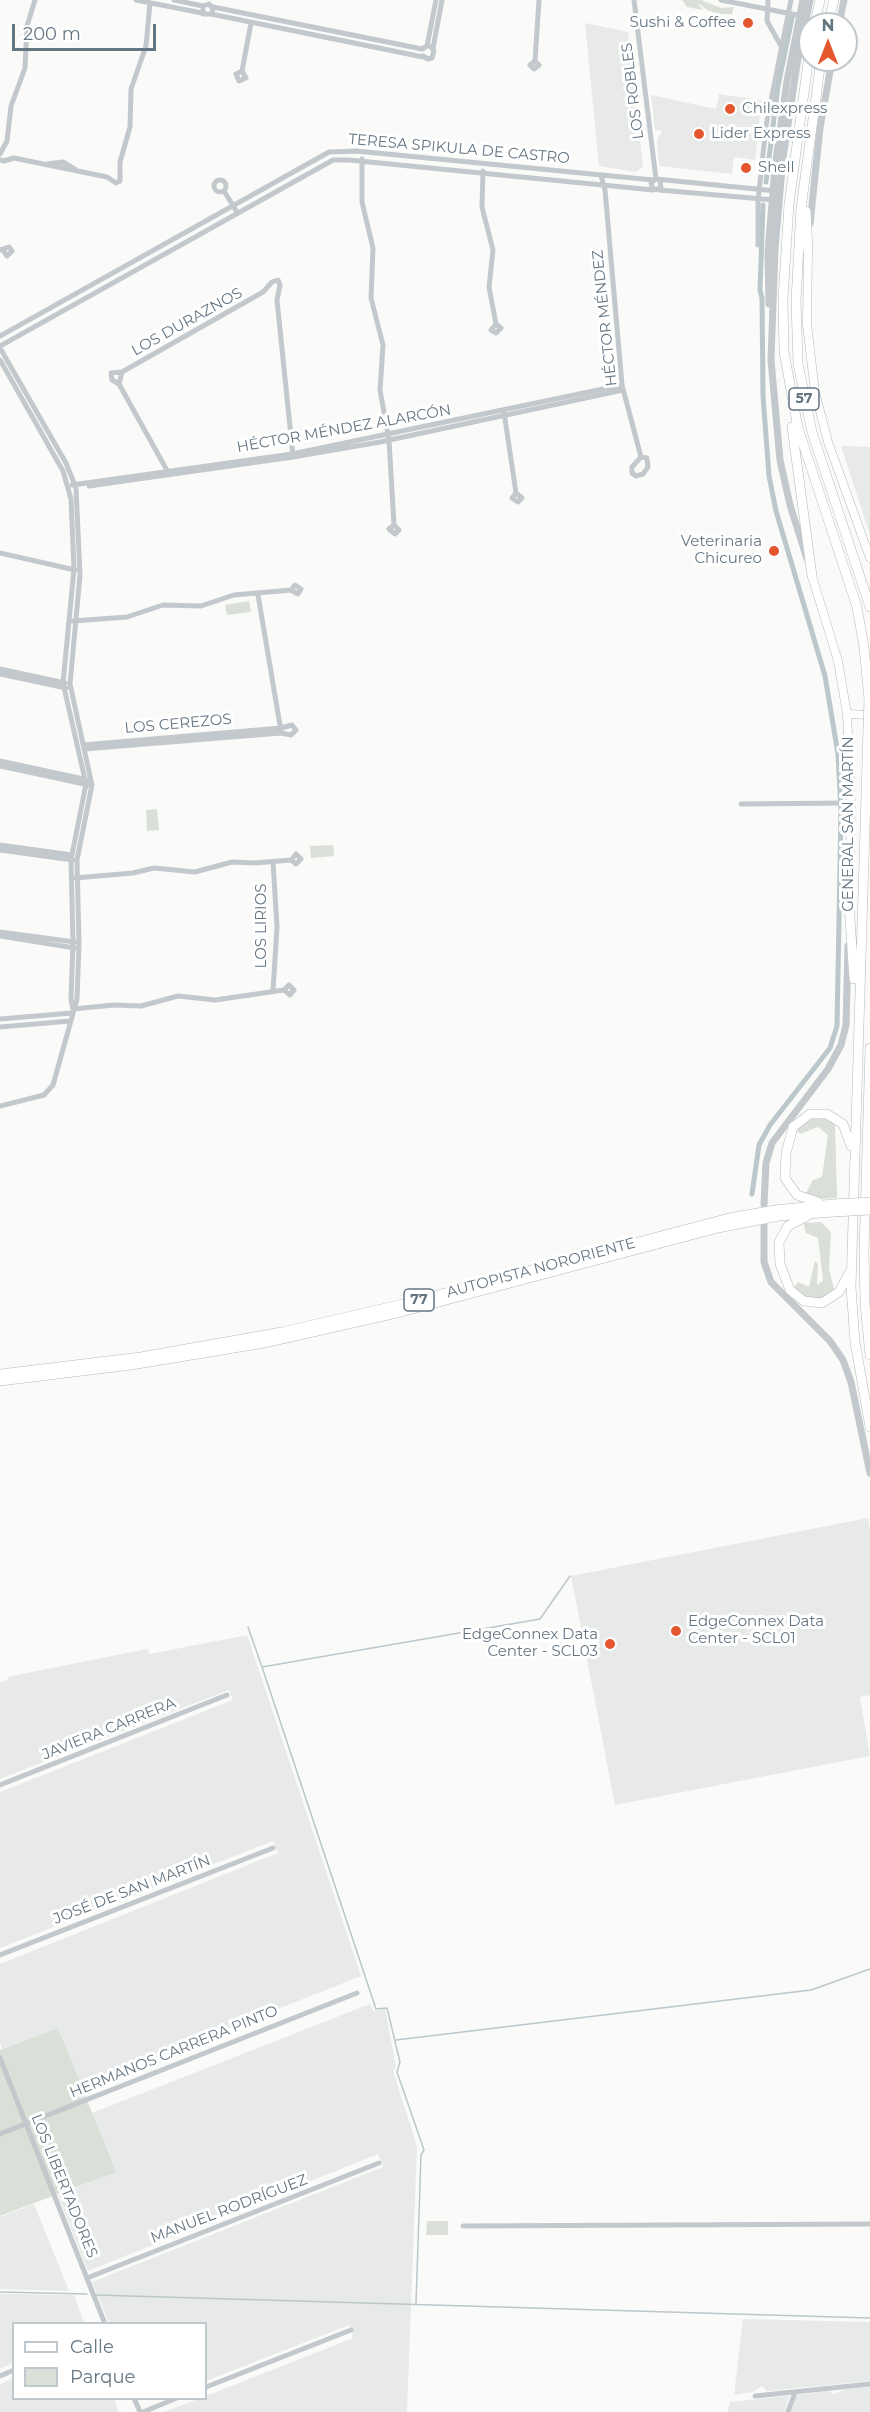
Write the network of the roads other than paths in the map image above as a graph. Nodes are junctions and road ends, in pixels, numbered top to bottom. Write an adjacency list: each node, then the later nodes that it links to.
1 (35, 0): 29 (street)
2 (136, 0): 12 (street)
3 (174, 0): 13 (street)
4 (436, 0): 21 (street)
5 (442, 0): 21 (street)
6 (539, 0): 24 (street)
7 (634, 0): 39 (street, LOS ROBLES)
8 (722, 0): 14 (street)
9 (768, 0): 14 (street)
10 (790, 0): 11 (street); 16 (street)
11 (806, 2)
12 (150, 3): 15 (street); 32 (street)
13 (209, 4): 15 (street); 17 (street); 21 (street)
14 (766, 9): 16 (street); 20 (street)
15 (202, 13): 17 (street)
16 (788, 13): 18 (street); 20 (street)
17 (211, 15): 19 (street)
18 (798, 15)
19 (251, 23): 23 (street); 25 (street)
20 (780, 46): 43 (street)
21 (427, 48): 23 (street); 23 (street)
22 (798, 52): 46 (street, GENERAL SAN MARTÍN)
23 (423, 57)
24 (535, 61)
25 (242, 71)
26 (806, 72): 61 (highway, 57)
27 (819, 72): 40 (highway, 57)
28 (829, 72): 52 (street)
29 (6, 147): 31 (street); 32 (street)
30 (362, 152): 34 (street); 35 (street, TERESA SPIKULA DE CASTRO); 49 (street, TERESA SPIKULA DE CASTRO)
31 (0, 154)
32 (14, 158): 33 (street)
33 (0, 160)
34 (362, 161): 36 (street, TERESA SPIKULA DE CASTRO); 50 (street, TERESA SPIKULA DE CASTRO); 64 (street)
35 (483, 163): 36 (street); 37 (street, TERESA SPIKULA DE CASTRO)
36 (483, 172): 41 (street, TERESA SPIKULA DE CASTRO); 57 (street)
37 (601, 175): 38 (street, TERESA SPIKULA DE CASTRO); 41 (street, HÉCTOR MÉNDEZ)
38 (632, 176): 39 (street, TERESA SPIKULA DE CASTRO); 42 (street)
39 (657, 179): 43 (street, TERESA SPIKULA DE CASTRO); 44 (street); 44 (street)
40 (804, 181): 52 (highway); 77 (highway, 57)
41 (602, 184): 42 (street, TERESA SPIKULA DE CASTRO); 62 (street, HÉCTOR MÉNDEZ)
42 (631, 188): 44 (street, TERESA SPIKULA DE CASTRO)
43 (759, 188): 46 (street, TERESA SPIKULA DE CASTRO); 48 (street)
44 (656, 190): 48 (street, TERESA SPIKULA DE CASTRO)
45 (224, 191): 49 (street)
46 (776, 191): 47 (street, GENERAL SAN MARTÍN)
47 (775, 200): 48 (street, TERESA SPIKULA DE CASTRO); 74 (street, GENERAL SAN MARTÍN)
48 (758, 201): 51 (street)
49 (232, 204): 50 (street); 53 (street, TERESA SPIKULA DE CASTRO)
50 (237, 212): 54 (street, TERESA SPIKULA DE CASTRO)
51 (758, 245)
52 (808, 251): 72 (main road)
53 (133, 261): 54 (street); 58 (street, TERESA SPIKULA DE CASTRO)
54 (137, 268): 59 (street, TERESA SPIKULA DE CASTRO)
55 (263, 292): 56 (street, LOS DURAZNOS); 56 (street, LOS DURAZNOS); 67 (street, LOS DURAZNOS)
56 (277, 300): 65 (street, LOS DURAZNOS)
57 (496, 324)
58 (0, 336)
59 (0, 347): 68 (street)
60 (0, 360): 68 (street)
61 (788, 386): 74 (highway); 82 (highway, 57)
62 (623, 387): 63 (street, HÉCTOR MÉNDEZ ALARCÓN); 66 (street, HÉCTOR MÉNDEZ)
63 (504, 413): 64 (street, HÉCTOR MÉNDEZ ALARCÓN); 69 (street)
64 (388, 438): 65 (street, HÉCTOR MÉNDEZ ALARCÓN); 70 (street)
65 (293, 455): 67 (street, HÉCTOR MÉNDEZ ALARCÓN)
66 (641, 457)
67 (168, 473): 68 (street, HÉCTOR MÉNDEZ ALARCÓN)
68 (72, 487): 73 (street)
69 (516, 493)
70 (394, 525)
71 (0, 553): 73 (street)
72 (870, 558)
73 (77, 570): 78 (street)
74 (812, 576): 83 (main road, GENERAL SAN MARTÍN)
75 (291, 590): 76 (street)
76 (258, 595): 78 (street); 85 (street, LOS CEREZOS)
77 (870, 607)
78 (72, 621): 81 (street)
79 (0, 669): 81 (street)
80 (0, 674): 81 (street)
81 (67, 686): 85 (street)
82 (869, 699): 104 (highway, 57, bridge)
83 (847, 714): 84 (main road); 89 (main road, GENERAL SAN MARTÍN)
84 (870, 715)
85 (82, 747): 88 (street)
86 (0, 761): 88 (street)
87 (0, 766): 88 (street)
88 (89, 782): 93 (street)
89 (851, 803): 90 (street); 97 (main road, GENERAL SAN MARTÍN)
90 (741, 804)
91 (0, 845): 93 (street)
92 (0, 850): 93 (street)
93 (74, 858): 96 (street)
94 (291, 860): 95 (street, LOS LIRIOS)
95 (273, 862): 96 (street, LOS LIRIOS); 102 (street, LOS LIRIOS)
96 (74, 878): 100 (street)
97 (849, 903): 104 (highway); 114 (street, GENERAL SAN MARTÍN)
98 (0, 932): 100 (street)
99 (0, 936): 100 (street)
100 (76, 945): 103 (street)
101 (284, 990): 102 (street, LOS LIRIOS)
102 (273, 991): 103 (street, LOS LIRIOS)
103 (73, 1011): 105 (street, LOS LIRIOS); 106 (street)
104 (858, 1015): 112 (highway, 57)
105 (0, 1019)
106 (70, 1021): 107 (street); 110 (street)
107 (0, 1027)
108 (870, 1048): 109 (highway)
109 (869, 1101): 111 (highway); 121 (highway)
110 (0, 1106)
111 (870, 1113)
112 (854, 1156): 115 (highway); 119 (highway, 57)
113 (870, 1202): 115 (highway, AUTOPISTA NORORIENTE / 77, bridge)
114 (764, 1204)
115 (833, 1208): 116 (highway, AUTOPISTA NORORIENTE / 77, bridge); 117 (highway, AUTOPISTA NORORIENTE / 77); 123 (highway, AUTOPISTA NORORIENTE / 77)
116 (870, 1210)
117 (818, 1213): 119 (highway); 124 (highway, AUTOPISTA NORORIENTE / 77)
118 (764, 1226): 126 (street)
119 (851, 1265): 125 (highway, 57)
120 (870, 1277): 121 (highway)
121 (865, 1304): 122 (highway)
122 (870, 1355)
123 (0, 1374)
124 (0, 1381)
125 (870, 1427)
126 (870, 1473)
127 (227, 1695): 128 (street, JAVIERA CARRERA)
128 (0, 1785)
129 (273, 1848): 130 (street, JOSÉ DE SAN MARTÍN)
130 (0, 1955)
131 (357, 1993): 133 (street, HERMANOS CARRERA PINTO)
132 (0, 2058): 133 (street, LOS LIBERTADORES)
133 (26, 2123): 134 (street, HERMANOS CARRERA PINTO); 138 (street, LOS LIBERTADORES)
134 (0, 2134)
135 (379, 2163): 138 (street, MANUEL RODRÍGUEZ)
136 (870, 2224): 137 (street)
137 (463, 2226)
138 (87, 2278): 139 (street, LOS LIBERTADORES)
139 (104, 2322)
140 (351, 2330): 142 (street)
141 (870, 2384): 143 (street)
142 (207, 2387)
143 (795, 2392): 144 (street); 147 (street)
144 (755, 2396)
145 (172, 2400): 146 (street)
146 (141, 2412)
147 (788, 2412)

